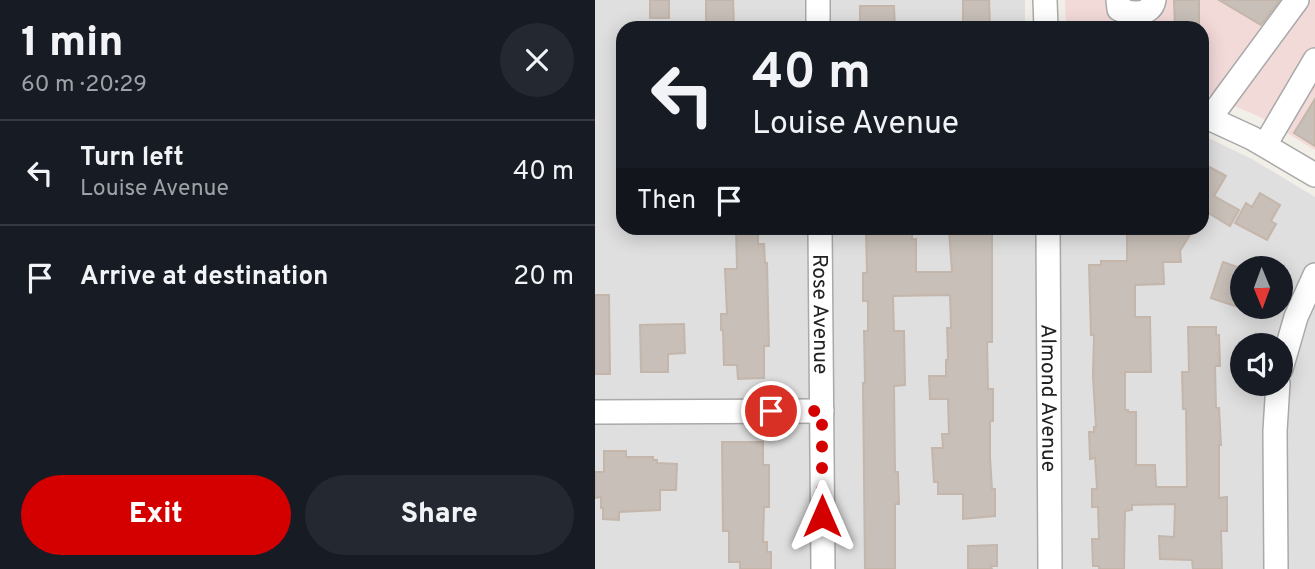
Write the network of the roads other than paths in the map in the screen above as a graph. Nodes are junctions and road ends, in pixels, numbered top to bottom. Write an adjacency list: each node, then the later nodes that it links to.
1 (818, 0): 6 (street)
2 (1045, 0): 7 (street)
3 (1118, 0): 5 (street)
4 (1297, 0): 9 (street)
5 (1154, 2)
6 (818, 21)
7 (1046, 21)
8 (1315, 60): 11 (street)
9 (1209, 112)
10 (1209, 117): 11 (street)
11 (1265, 145): 12 (street)
12 (1315, 175)
13 (820, 235): 18 (street, Rose Avenue)
14 (1048, 235): 21 (street, Almond Avenue)
15 (1315, 275): 16 (street)
16 (1291, 333)
17 (1277, 396): 22 (street)
18 (822, 411): 19 (street); 20 (street, Rose Avenue)
19 (595, 412)
20 (823, 569)
21 (1050, 569)
22 (1276, 569)

